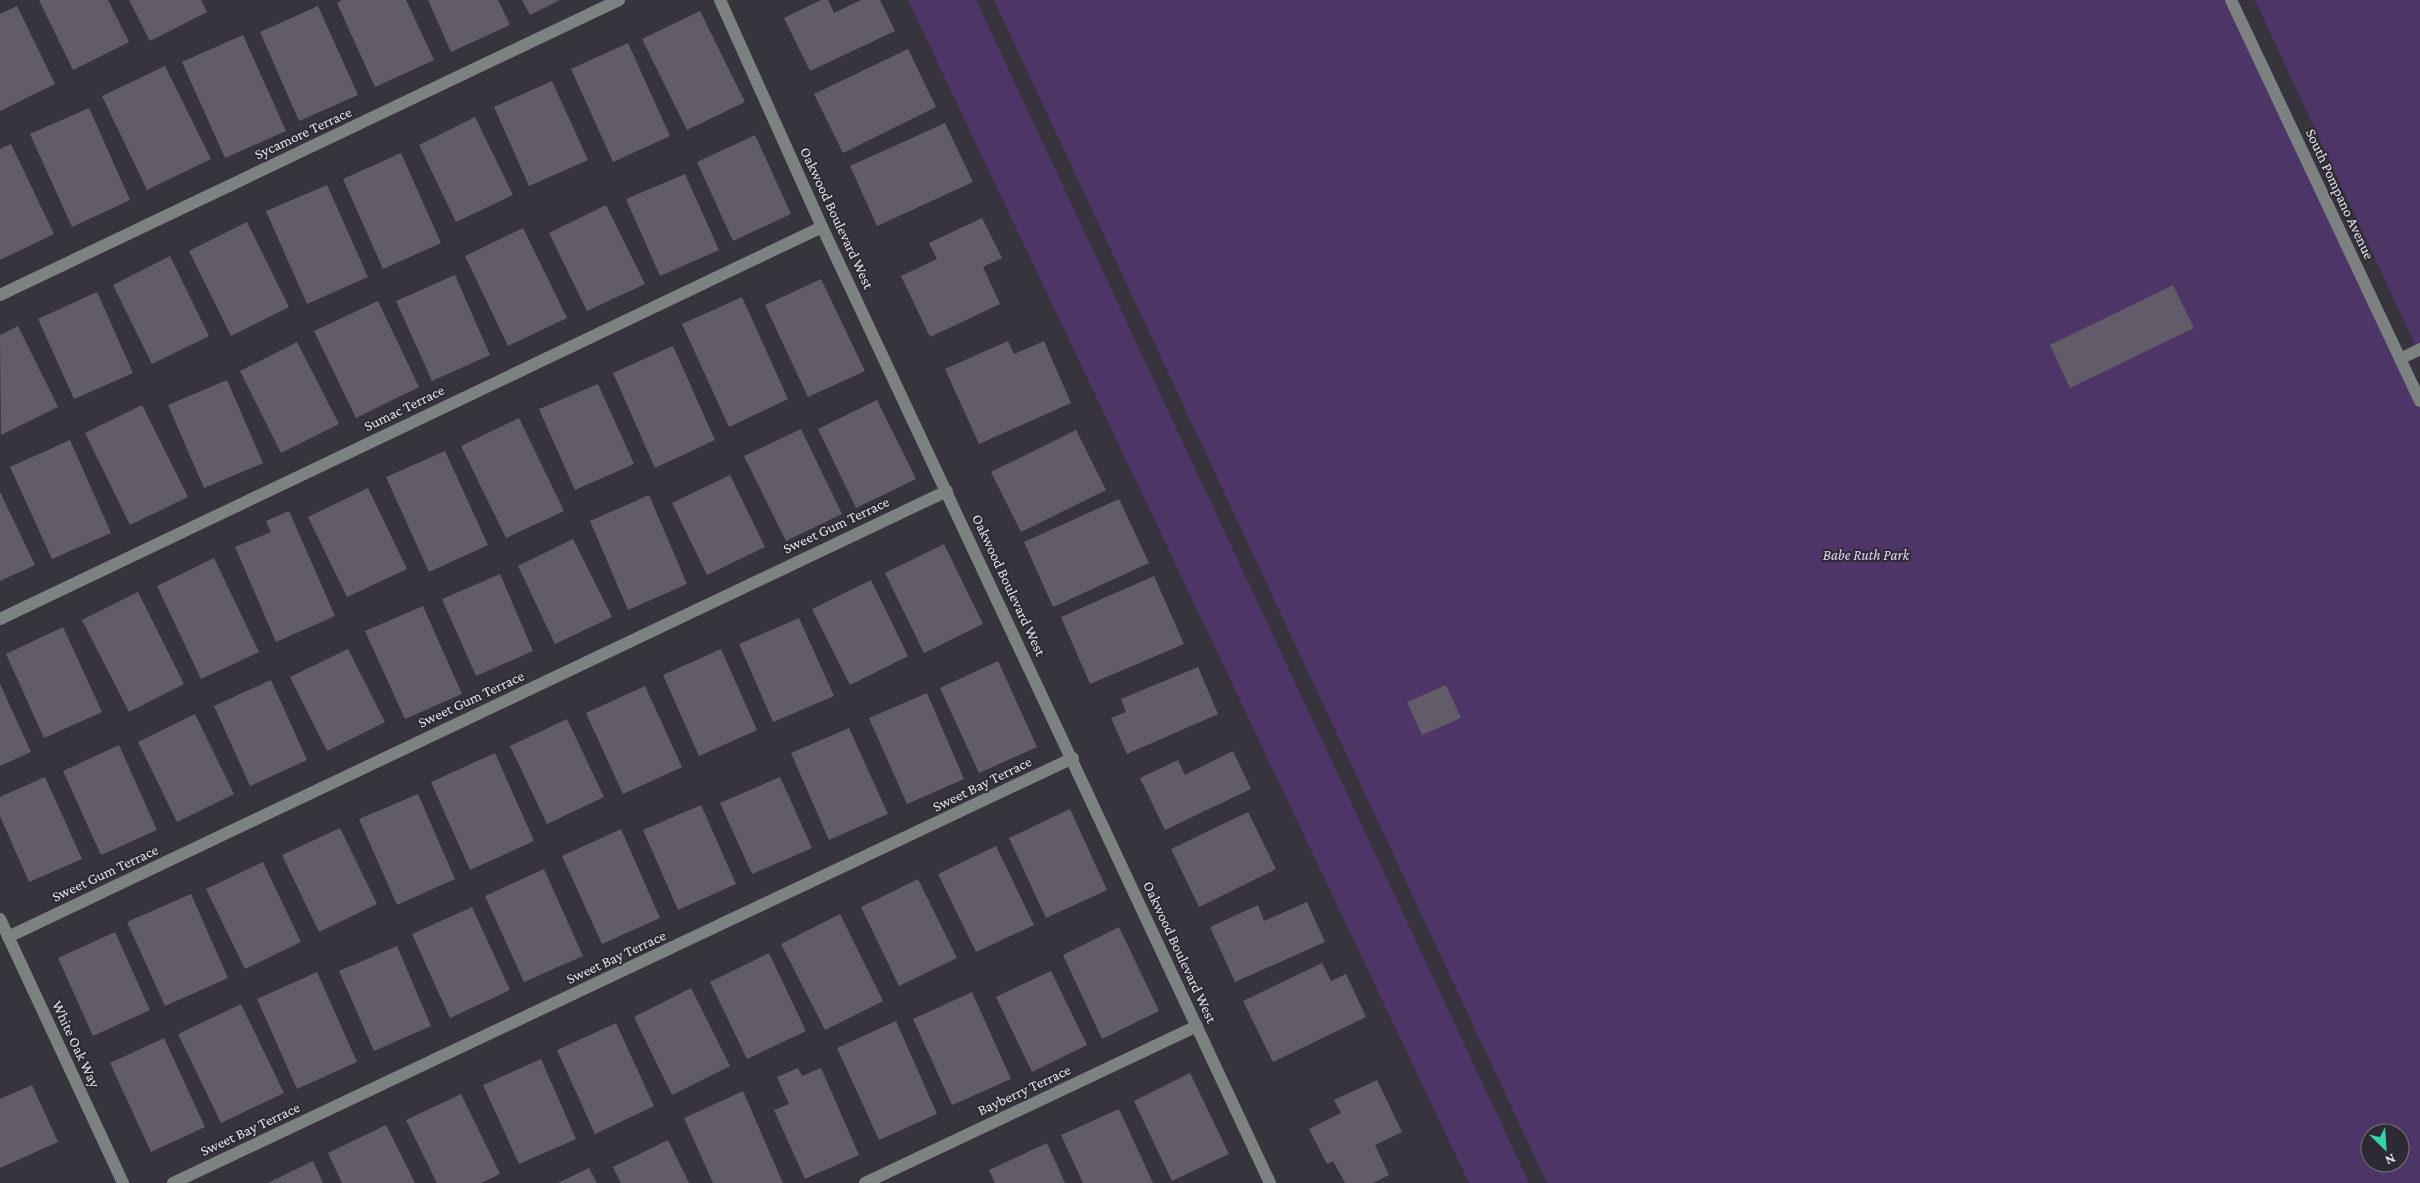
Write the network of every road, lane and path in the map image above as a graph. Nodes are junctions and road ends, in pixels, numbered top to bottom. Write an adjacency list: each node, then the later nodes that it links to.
1 (619, 0): 5 (street, Sycamore Terrace)
2 (720, 0): 4 (street, Oakwood Boulevard West)
3 (2231, 0): 7 (street, South Pompano Avenue)
4 (822, 227): 9 (street, Oakwood Boulevard West); 10 (street, Sumac Terrace)
5 (0, 295)
6 (2420, 350): 7 (street)
7 (2400, 359): 8 (street, South Pompano Avenue)
8 (2420, 401)
9 (947, 491): 11 (street, Oakwood Boulevard West); 13 (street, Sweet Gum Terrace)
10 (0, 619)
11 (1072, 758): 14 (street, Oakwood Boulevard West); 16 (street, Sweet Bay Terrace)
12 (0, 919): 13 (street, White Oak Way)
13 (8, 937): 15 (street, White Oak Way)
14 (1197, 1026): 17 (street, Bayberry Terrace); 18 (street, Oakwood Boulevard West)
15 (123, 1183)
16 (173, 1183)
17 (865, 1183)
18 (1270, 1183)

